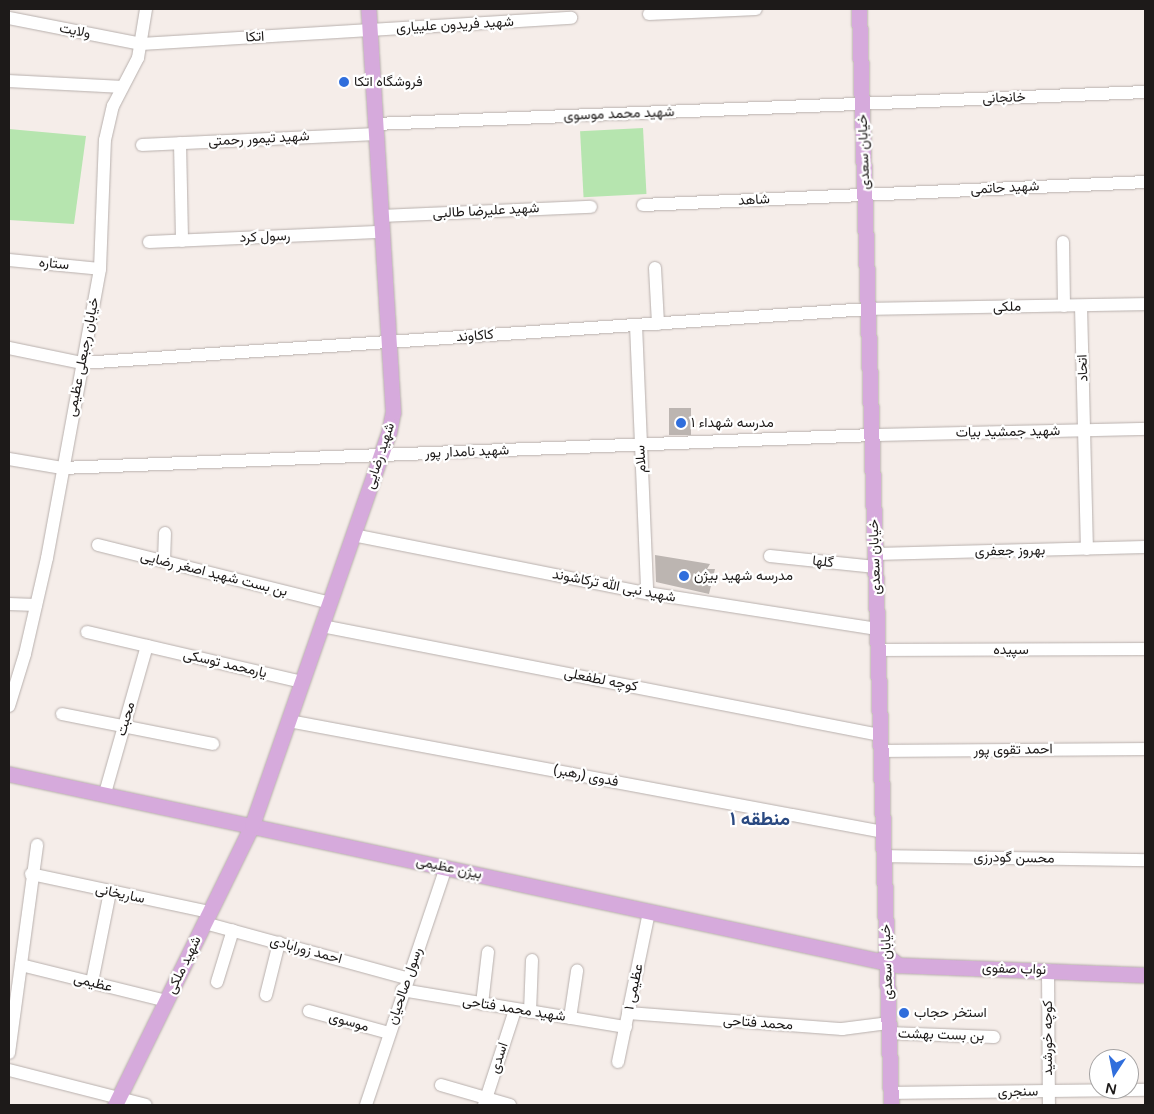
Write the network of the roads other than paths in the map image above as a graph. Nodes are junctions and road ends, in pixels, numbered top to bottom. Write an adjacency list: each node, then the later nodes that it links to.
1 (146, 9): 9 (street, خیابان رجبعلی عظیمی)
2 (368, 9): 8 (main road, شهید رضایی)
3 (756, 9): 5 (street)
4 (860, 9): 13 (main road, خیابان سعدی)
5 (649, 14)
6 (9, 18): 9 (street, ولایت)
7 (571, 18): 8 (street, شهید فریدون علییاری)
8 (369, 30): 9 (street, اتکا); 14 (main road, شهید رضایی)
9 (141, 44): 11 (street, خیابان رجبعلی عظیمی)
10 (9, 81): 11 (street)
11 (122, 87): 28 (street, خیابان رجبعلی عظیمی)
12 (1145, 92): 13 (street, خانجانی)
13 (862, 104): 14 (street, شهید محمد موسوی); 18 (main road, خیابان سعدی)
14 (375, 129): 15 (street, شهید تیمور رحمتی); 21 (main road, شهید رضایی)
15 (180, 143): 16 (street, شهید تیمور رحمتی); 23 (street)
16 (142, 145)
17 (1145, 182): 18 (street, شهید حاتمی)
18 (865, 195): 19 (street, شاهد); 32 (main road, خیابان سعدی)
19 (643, 204)
20 (591, 207): 21 (street, شهید علیرضا طالبی)
21 (381, 216): 22 (main road, شهید رضایی)
22 (382, 232): 23 (street, رسول کرد); 35 (main road, شهید رضایی)
23 (182, 241): 24 (street, رسول کرد)
24 (149, 242)
25 (1063, 242): 30 (street)
26 (9, 260): 28 (street, ستاره)
27 (655, 268): 33 (street)
28 (100, 269): 37 (street, خیابان رجبعلی عظیمی)
29 (1145, 304): 31 (street, ملکی)
30 (1064, 306): 31 (street, ملکی); 32 (street, ملکی)
31 (1081, 306): 39 (street, اتحاد)
32 (868, 309): 33 (street, کاکاوند); 40 (main road, خیابان سعدی)
33 (658, 324): 34 (street, کاکاوند)
34 (636, 325): 35 (street, کاکاوند); 41 (street, سلام)
35 (388, 342): 37 (street, کاکاوند); 42 (main road, شهید رضایی)
36 (9, 348): 37 (street, کاکاوند)
37 (82, 363): 44 (street, خیابان رجبعلی عظیمی)
38 (1145, 429): 39 (street, شهید جمشید بیات)
39 (1084, 430): 40 (street, شهید جمشید بیات); 49 (street, اتحاد)
40 (872, 435): 41 (street, شهید نامدار پور); 52 (main road, خیابان سعدی)
41 (641, 445): 42 (street, شهید نامدار پور); 53 (street, سلام)
42 (381, 456): 44 (street, شهید نامدار پور); 46 (main road, شهید رضایی)
43 (9, 459): 44 (street, شهید نامدار پور)
44 (62, 468): 56 (street, خیابان رجبعلی عظیمی)
45 (165, 533): 51 (street)
46 (353, 535): 53 (street, شهید نبی الله ترکاشوند); 54 (main road, شهید رضایی)
47 (98, 545): 51 (street, بن بست شهید اصغر رضایی)
48 (1145, 547): 49 (street, بهروز جعفری)
49 (1088, 549): 52 (street, بهروز جعفری)
50 (770, 556): 52 (street, گلها)
51 (164, 561): 54 (street, بن بست شهید اصغر رضایی)
52 (875, 561): 58 (main road, خیابان سعدی)
53 (647, 594): 58 (street, شهید نبی الله ترکاشوند)
54 (330, 603): 57 (main road, شهید رضایی)
55 (9, 604): 56 (street)
56 (36, 605): 63 (street, خیابان رجبعلی عظیمی)
57 (322, 626): 64 (main road, شهید رضایی); 69 (street, کوچه لطفعلی)
58 (877, 629): 61 (main road, خیابان سعدی)
59 (87, 632): 60 (street, یارمحمد توسکی)
60 (147, 646): 64 (street, یارمحمد توسکی); 68 (street, محبت)
61 (878, 650): 62 (street, سپیده); 69 (main road, خیابان سعدی)
62 (1145, 650)
63 (14, 675): 65 (street, خیابان رجبعلی عظیمی)
64 (302, 682): 67 (main road, شهید رضایی)
65 (9, 706)
66 (62, 714): 68 (street)
67 (288, 720): 75 (main road, شهید رضایی); 76 (street, فدوی (رهبر))
68 (124, 726): 70 (street); 74 (street, محبت)
69 (880, 735): 72 (main road, خیابان سعدی)
70 (213, 744)
71 (1145, 749): 72 (street, احمد تقوی پور)
72 (880, 751): 76 (main road, خیابان سعدی)
73 (9, 774): 74 (main road, بیژن عظیمی)
74 (105, 793): 75 (main road, بیژن عظیمی)
75 (252, 825): 80 (main road, بیژن عظیمی); 84 (main road, شهید ملکی)
76 (883, 832): 78 (main road, خیابان سعدی)
77 (37, 845): 81 (street)
78 (884, 856): 79 (street, محسن گودرزی); 88 (main road, خیابان سعدی)
79 (1145, 860)
80 (446, 867): 83 (main road, بیژن عظیمی); 96 (street, رسول صالحیان)
81 (31, 874): 82 (street, ساریخانی); 90 (street)
82 (110, 892): 84 (street, ساریخانی); 94 (street)
83 (649, 912): 88 (main road, بیژن عظیمی); 103 (street, عظیمی ۱)
84 (207, 917): 85 (street, احمد زورابادی); 98 (main road, شهید ملکی)
85 (233, 930): 86 (street, احمد زورابادی); 95 (street)
86 (279, 943): 96 (street, احمد زورابادی); 97 (street)
87 (488, 952): 99 (street)
88 (886, 955): 91 (main road, نواب صفوی); 106 (main road, خیابان سعدی)
89 (532, 960): 102 (street)
90 (21, 965): 94 (street, عظیمی); 109 (street)
91 (1048, 970): 93 (main road, نواب صفوی); 114 (street, کوچه خورشید)
92 (578, 971): 104 (street)
93 (1145, 975)
94 (92, 982): 98 (street, عظیمی)
95 (217, 982)
96 (404, 984): 99 (street, شهید محمد فتاحی); 107 (street, رسول صالحیان)
97 (266, 995)
98 (166, 1001): 116 (main road, شهید ملکی)
99 (482, 1004): 100 (street, شهید محمد فتاحی)
100 (515, 1010): 102 (street, شهید محمد فتاحی); 117 (street, اسدی)
101 (309, 1011): 107 (street, موسوی)
102 (530, 1012): 104 (street, شهید محمد فتاحی)
103 (628, 1013): 105 (street, عظیمی ۱); 106 (street, محمد فتاحی)
104 (570, 1018): 105 (street, شهید محمد فتاحی)
105 (626, 1027): 110 (street, عظیمی ۱)
106 (888, 1028): 108 (street, بن بست بهشت); 115 (main road, خیابان سعدی)
107 (389, 1033): 119 (street, رسول صالحیان)
108 (994, 1037)
109 (9, 1053)
110 (618, 1062)
111 (9, 1070): 116 (street)
112 (441, 1085): 117 (street)
113 (1145, 1090): 114 (street, سنجری)
114 (1048, 1092): 115 (street, سنجری); 121 (street, کوچه خورشید)
115 (890, 1099)
116 (117, 1101): 118 (street)
117 (485, 1102): 120 (street)
118 (146, 1105)
119 (366, 1105)
120 (510, 1105)
121 (1049, 1105)

